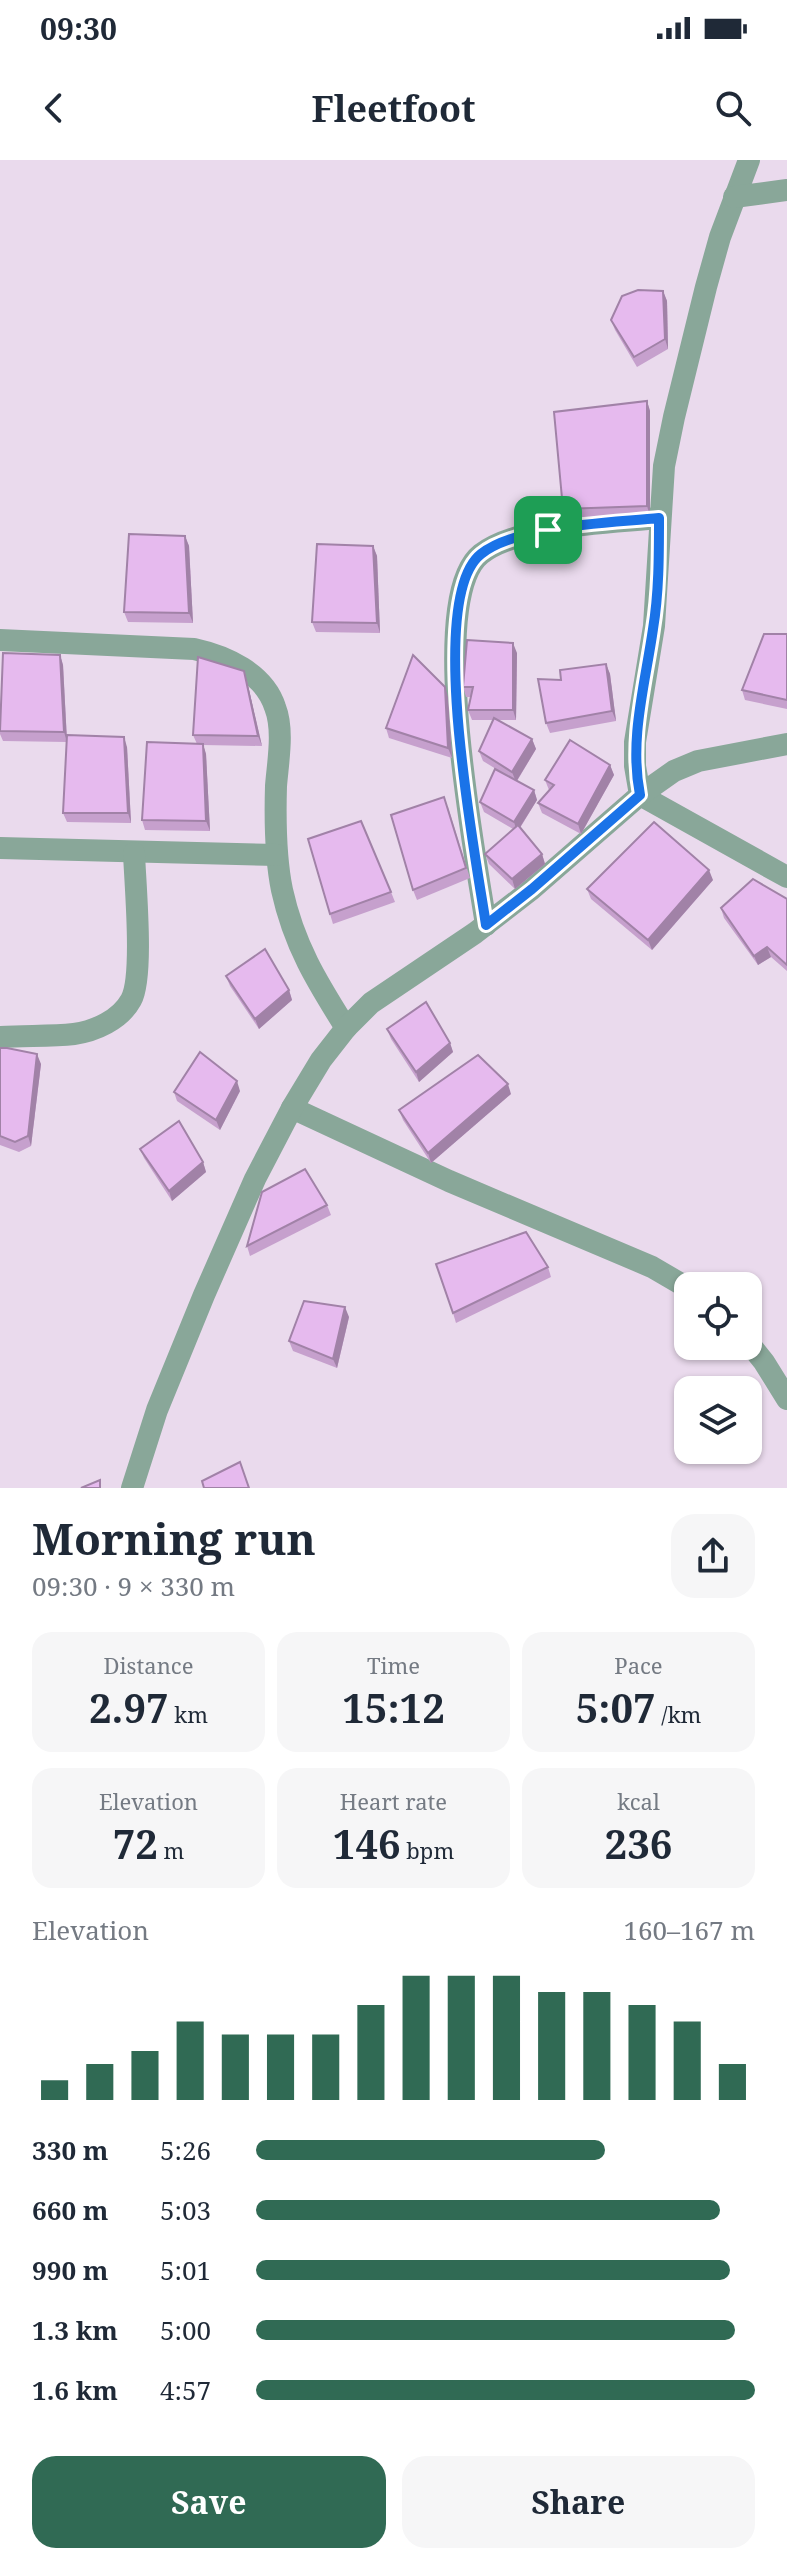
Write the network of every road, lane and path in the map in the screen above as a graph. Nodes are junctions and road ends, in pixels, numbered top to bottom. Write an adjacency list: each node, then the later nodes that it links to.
1 (749, 160): 3 (street)
2 (787, 190): 3 (street)
3 (734, 197): 4 (street)
4 (659, 518): 7 (street); 12 (street)
5 (0, 640): 10 (street)
6 (787, 744): 7 (street)
7 (640, 795): 11 (street); 12 (street)
8 (0, 848): 9 (street)
9 (134, 853): 10 (street); 14 (street)
10 (277, 855): 13 (street)
11 (787, 877)
12 (486, 925): 13 (street)
13 (346, 1028): 15 (street)
14 (0, 1037)
15 (292, 1108): 16 (street); 19 (street)
16 (674, 1280)
17 (762, 1360): 18 (street)
18 (787, 1399)
19 (132, 1488)

